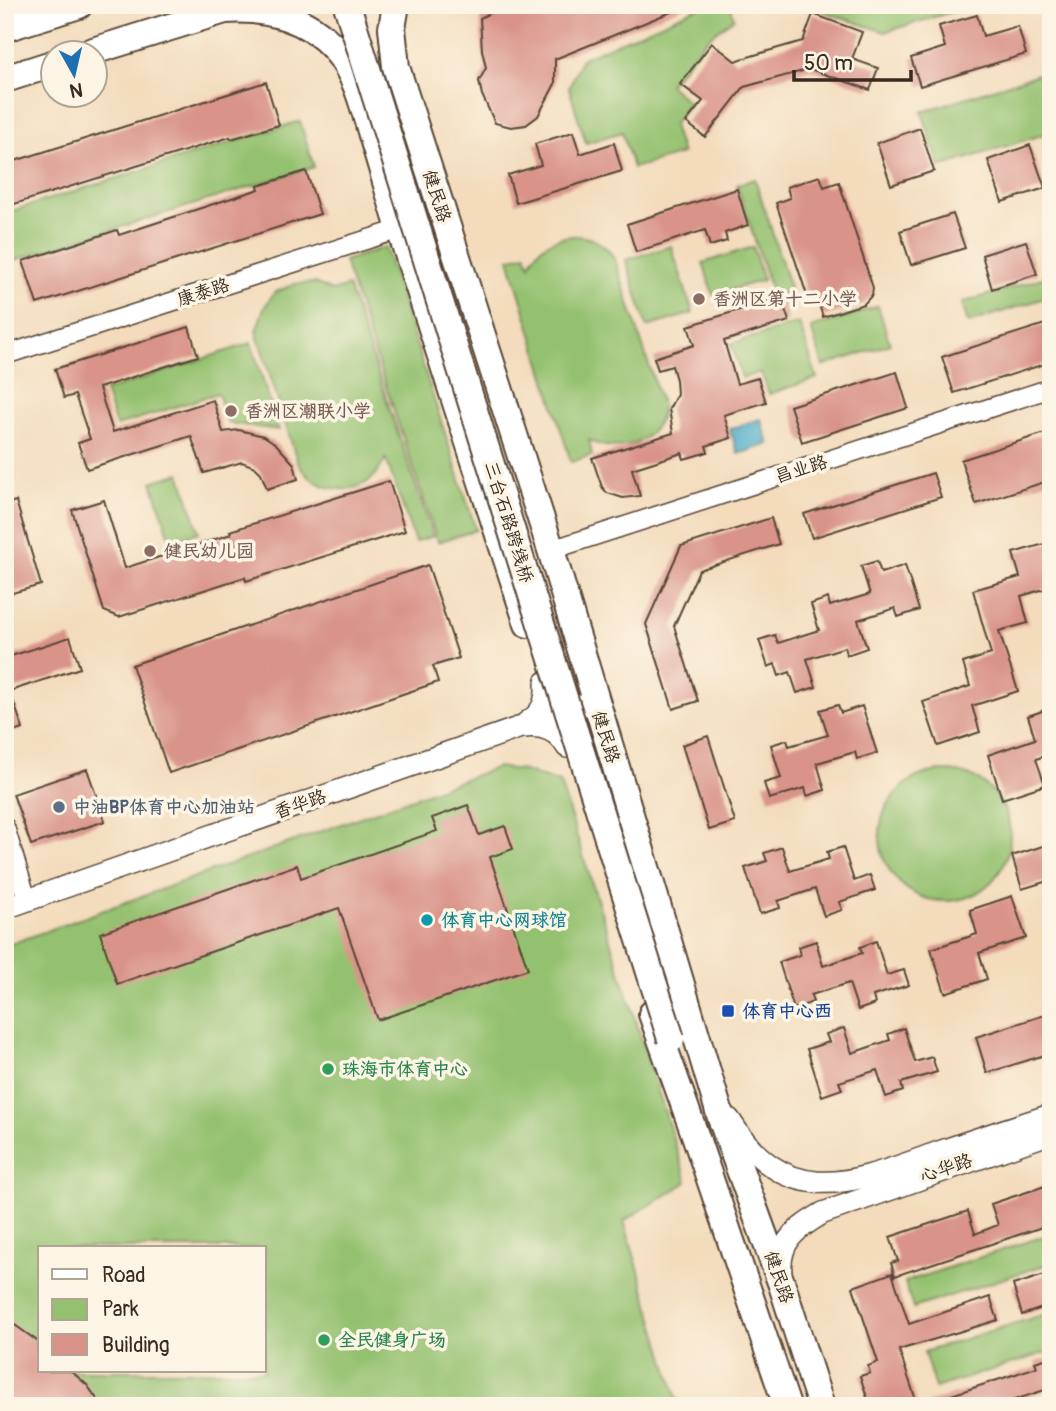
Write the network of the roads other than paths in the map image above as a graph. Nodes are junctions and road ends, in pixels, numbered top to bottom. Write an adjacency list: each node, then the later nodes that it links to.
1 (79, 5): 6 (main road)
2 (347, 5): 22 (main road, 三台石路跨线桥, bridge)
3 (362, 5): 22 (main road, 三台石路跨线桥)
4 (396, 5): 13 (main road, 健民路)
5 (233, 8): 7 (main road, 健民路); 10 (main road, 健民路)
6 (5, 29)
7 (108, 46)
8 (38, 68): 9 (main road)
9 (5, 79)
10 (400, 229): 11 (street, 康泰路); 14 (main road, 健民路)
11 (5, 355)
12 (1051, 388): 13 (street, 昌业路)
13 (551, 550): 15 (main road, 健民路)
14 (546, 682): 16 (main road, 健民路); 17 (street)
15 (595, 701): 16 (street, 香华路); 23 (main road, 健民路)
16 (556, 714): 17 (street, 香华路); 18 (main road, 健民路)
17 (519, 727): 18 (street); 20 (street, 香华路)
18 (567, 747): 26 (main road, 健民路)
19 (5, 827): 20 (street)
20 (27, 900): 21 (street, 香华路)
21 (5, 908)
22 (677, 1037): 25 (main road); 26 (main road)
23 (710, 1082): 24 (street, 心华路); 25 (main road, 健民路)
24 (1051, 1115)
25 (721, 1118): 28 (main road, 健民路)
26 (694, 1132): 29 (main road, 健民路)
27 (1051, 1133): 28 (street, 心华路)
28 (782, 1285): 30 (main road, 健民路)
29 (787, 1406)
30 (821, 1406)

